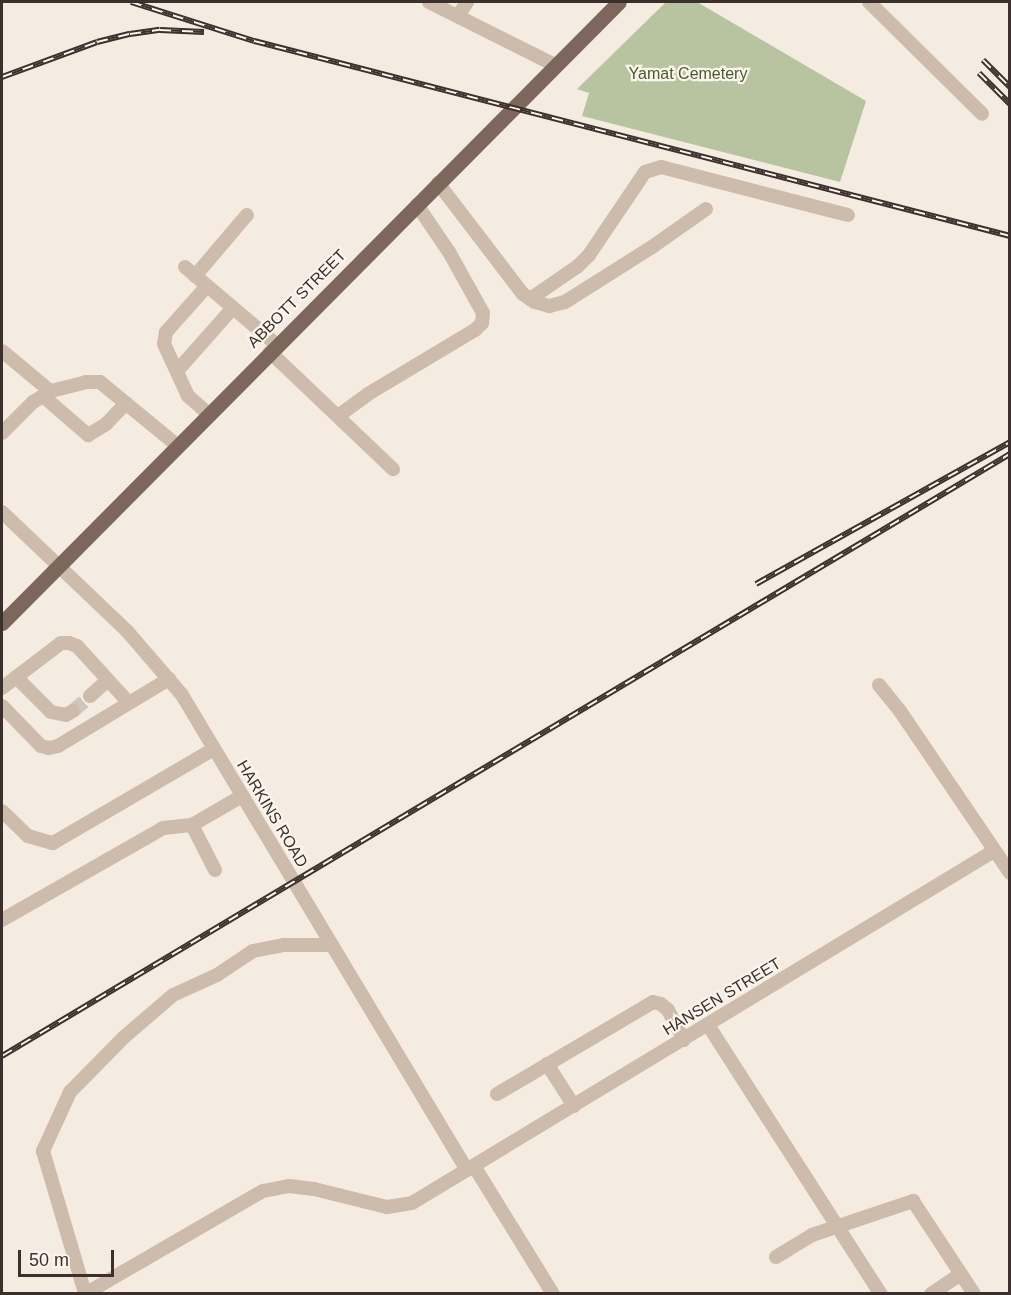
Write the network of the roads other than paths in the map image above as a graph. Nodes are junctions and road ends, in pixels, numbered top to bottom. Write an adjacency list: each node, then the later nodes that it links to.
1 (429, 2): 5 (street)
2 (467, 2): 5 (street)
3 (619, 2): 6 (main road, ABBOTT STREET)
4 (869, 2): 7 (street)
5 (458, 16): 6 (street)
6 (555, 65): 8 (main road, ABBOTT STREET)
7 (982, 114)
8 (438, 183): 9 (main road, ABBOTT STREET); 14 (street)
9 (417, 205): 16 (main road, ABBOTT STREET); 22 (street)
10 (706, 209): 14 (street)
11 (247, 215): 13 (street)
12 (849, 215): 14 (street)
13 (207, 286): 15 (street); 18 (street)
14 (530, 299)
15 (233, 308): 16 (street); 18 (street)
16 (274, 349): 21 (main road, ABBOTT STREET); 22 (street)
17 (2, 351): 19 (street)
18 (177, 371): 21 (street)
19 (46, 394): 20 (street); 20 (street); 23 (street)
20 (126, 403): 24 (street)
21 (209, 414): 24 (main road, ABBOTT STREET)
22 (339, 416): 25 (street)
23 (2, 433)
24 (178, 446): 27 (main road, ABBOTT STREET)
25 (393, 468)
26 (2, 512): 27 (street, HARKINS ROAD)
27 (58, 566): 28 (main road, ABBOTT STREET); 30 (street, HARKINS ROAD)
28 (2, 622)
29 (16, 677): 31 (street); 33 (street); 37 (street)
30 (169, 679): 35 (street); 38 (street, HARKINS ROAD)
31 (108, 680): 34 (street); 35 (street)
32 (879, 685): 42 (street)
33 (2, 688)
34 (90, 696)
35 (129, 703): 36 (street)
36 (2, 706)
37 (73, 711)
38 (214, 748): 39 (street, HARKINS ROAD); 40 (street)
39 (242, 796): 41 (street); 46 (street, HARKINS ROAD)
40 (2, 812)
41 (192, 825): 43 (street); 45 (street)
42 (994, 851): 44 (street); 47 (street, HANSEN STREET)
43 (215, 870)
44 (1010, 873)
45 (2, 920)
46 (332, 945): 52 (street, HARKINS ROAD); 56 (street)
47 (708, 1025): 48 (street, HANSEN STREET); 53 (street)
48 (684, 1040): 49 (street); 51 (street, HANSEN STREET)
49 (547, 1064): 50 (street); 51 (street)
50 (497, 1094)
51 (574, 1106): 52 (street, HANSEN STREET)
52 (470, 1168): 56 (street, HANSEN STREET); 57 (street, HARKINS ROAD)
53 (837, 1225): 54 (street); 55 (street); 58 (street)
54 (776, 1257)
55 (961, 1274): 59 (street); 60 (street)
56 (85, 1293)
57 (553, 1293)
58 (881, 1293)
59 (931, 1293)
60 (974, 1293)

